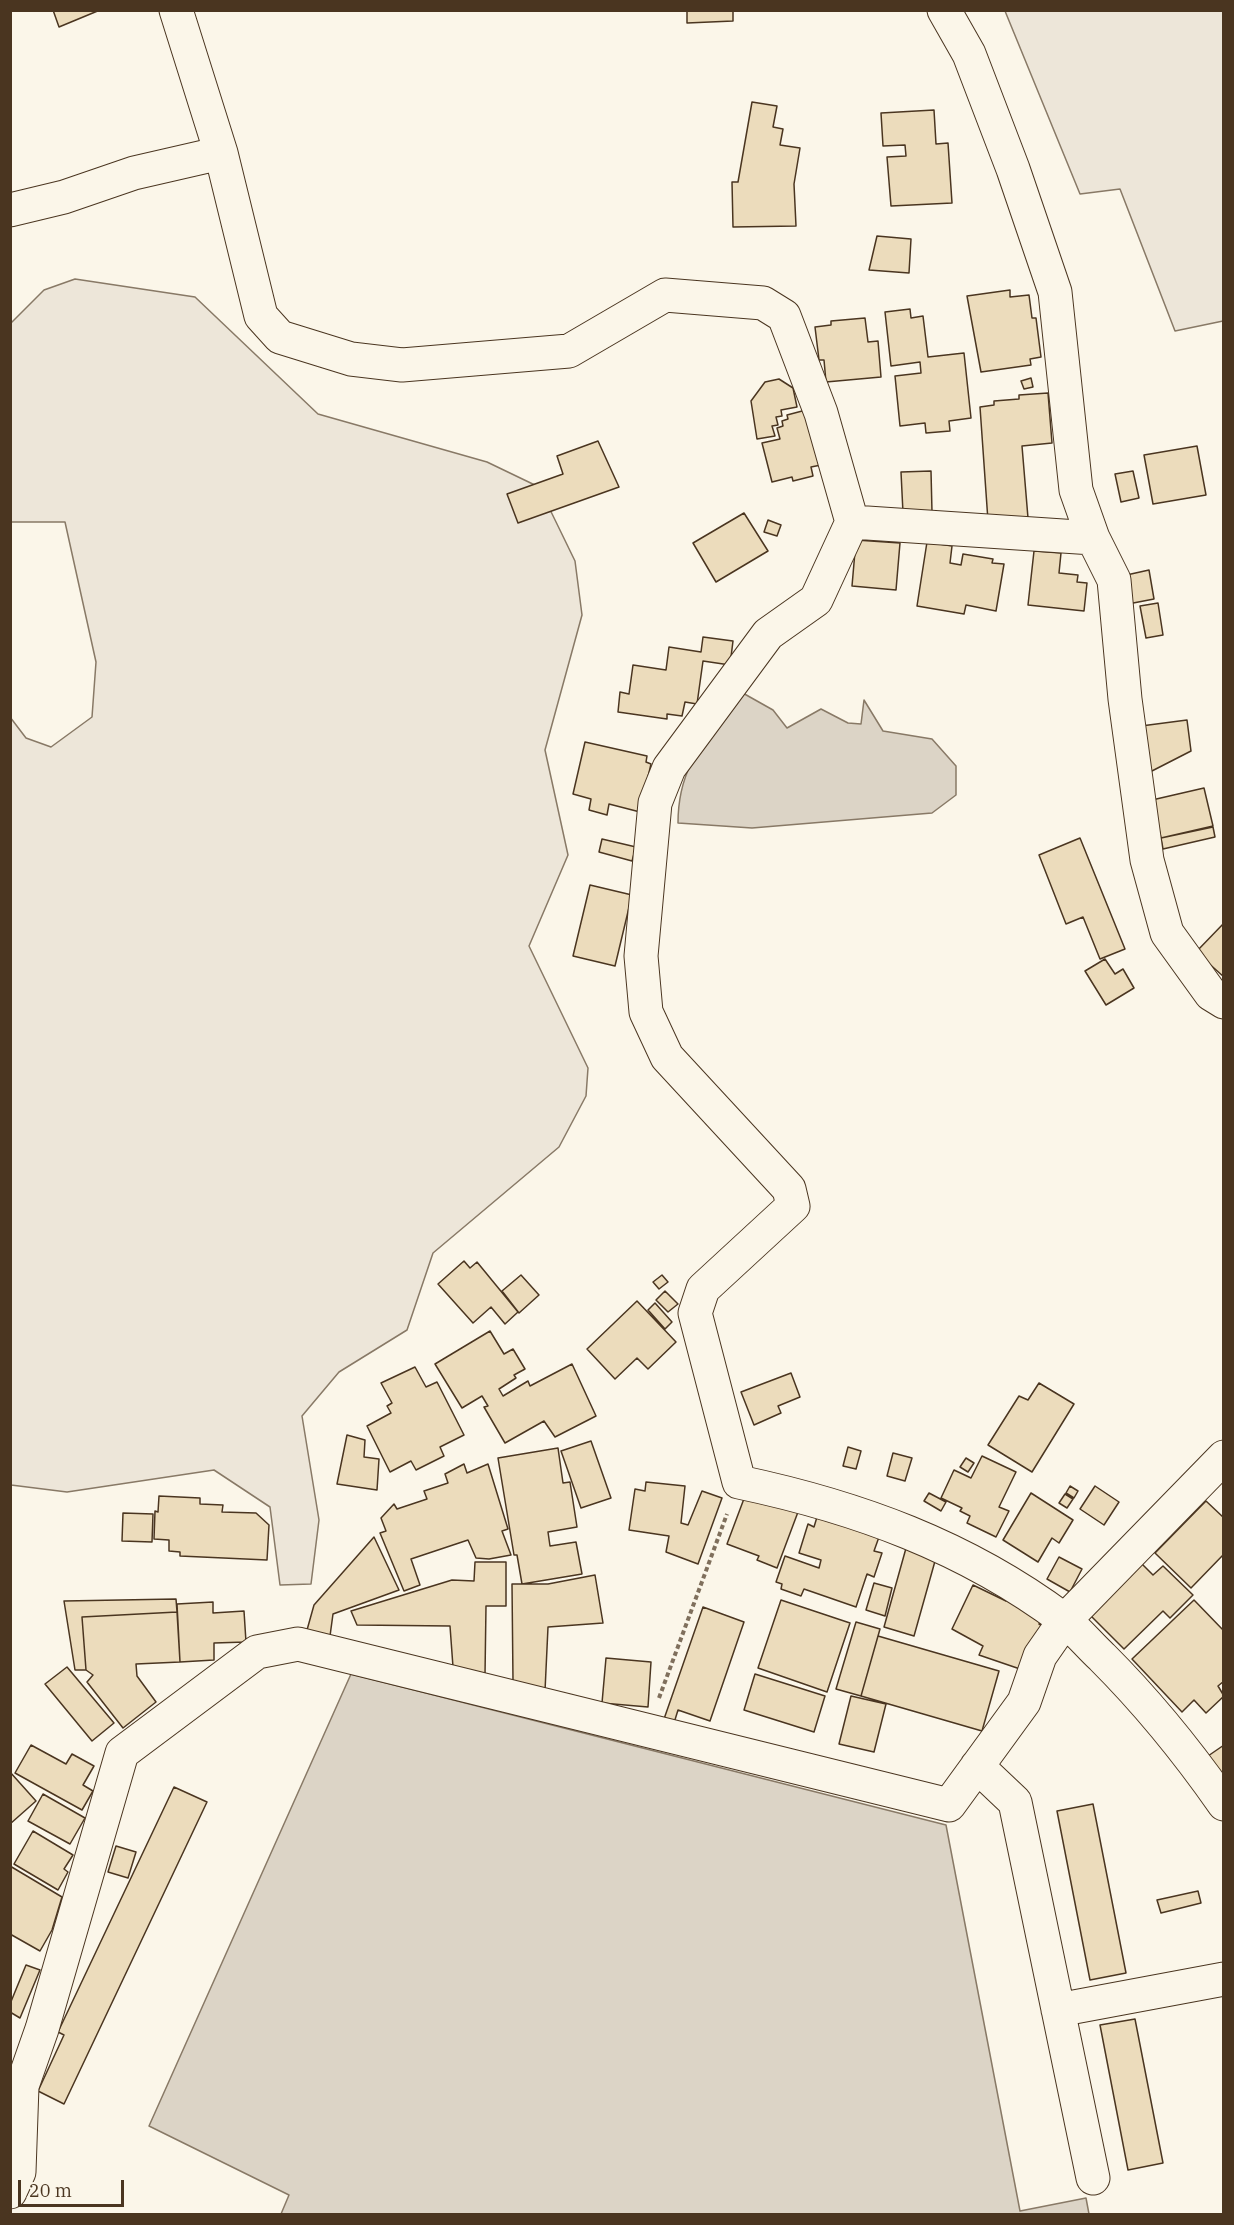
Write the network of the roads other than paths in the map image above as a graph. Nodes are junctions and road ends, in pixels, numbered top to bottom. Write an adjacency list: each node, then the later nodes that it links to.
1 (176, 10): 3 (street)
2 (944, 10): 6 (street)
3 (221, 153): 4 (street); 5 (street)
4 (10, 210)
5 (852, 522): 6 (street); 9 (street)
6 (1093, 538): 7 (street)
7 (1224, 1002)
8 (1224, 1457): 9 (street)
9 (1065, 1620): 10 (street); 11 (street)
10 (977, 1766): 13 (street); 15 (street)
11 (1224, 1804)
12 (1224, 1978): 13 (street)
13 (1058, 2010): 14 (street)
14 (1093, 2178)
15 (10, 2192)

